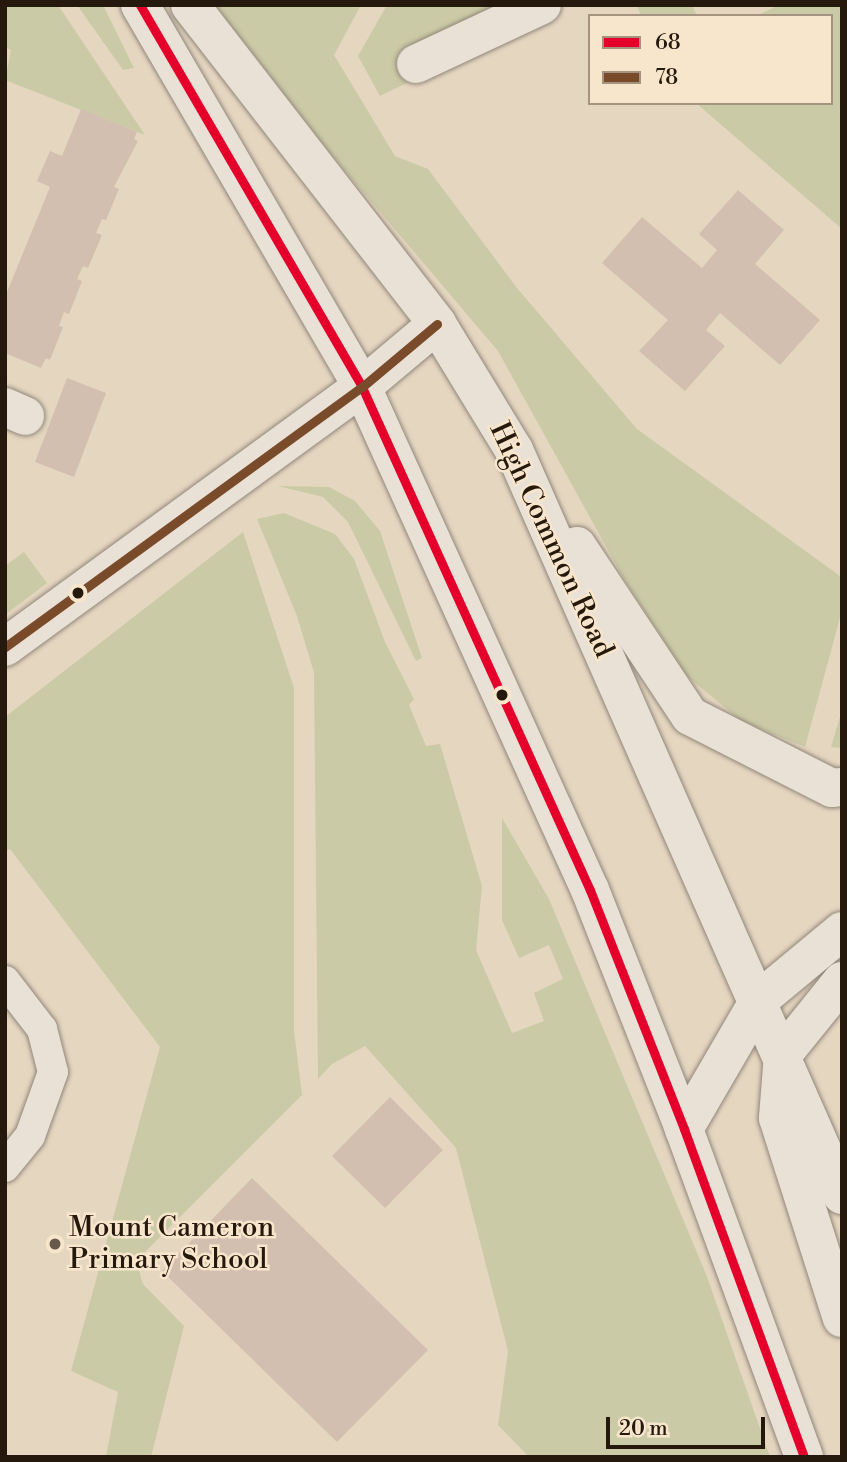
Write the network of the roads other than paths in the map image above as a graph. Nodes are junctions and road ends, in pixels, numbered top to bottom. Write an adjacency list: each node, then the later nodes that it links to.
1 (140, 5): 6 (street)
2 (190, 5): 5 (street, High Common Road)
3 (542, 5): 4 (street)
4 (416, 64)
5 (437, 324): 6 (street); 7 (street, High Common Road)
6 (362, 387): 8 (street); 15 (street)
7 (514, 450): 9 (street); 13 (street, High Common Road)
8 (5, 647)
9 (842, 786)
10 (842, 931): 13 (street)
11 (5, 981): 16 (lane)
12 (842, 981): 14 (street)
13 (759, 1000): 14 (street, High Common Road); 15 (street)
14 (783, 1054): 17 (street, High Common Road); 18 (street, High Common Road)
15 (684, 1129): 19 (street)
16 (5, 1167)
17 (842, 1195)
18 (842, 1318)
19 (804, 1457)

